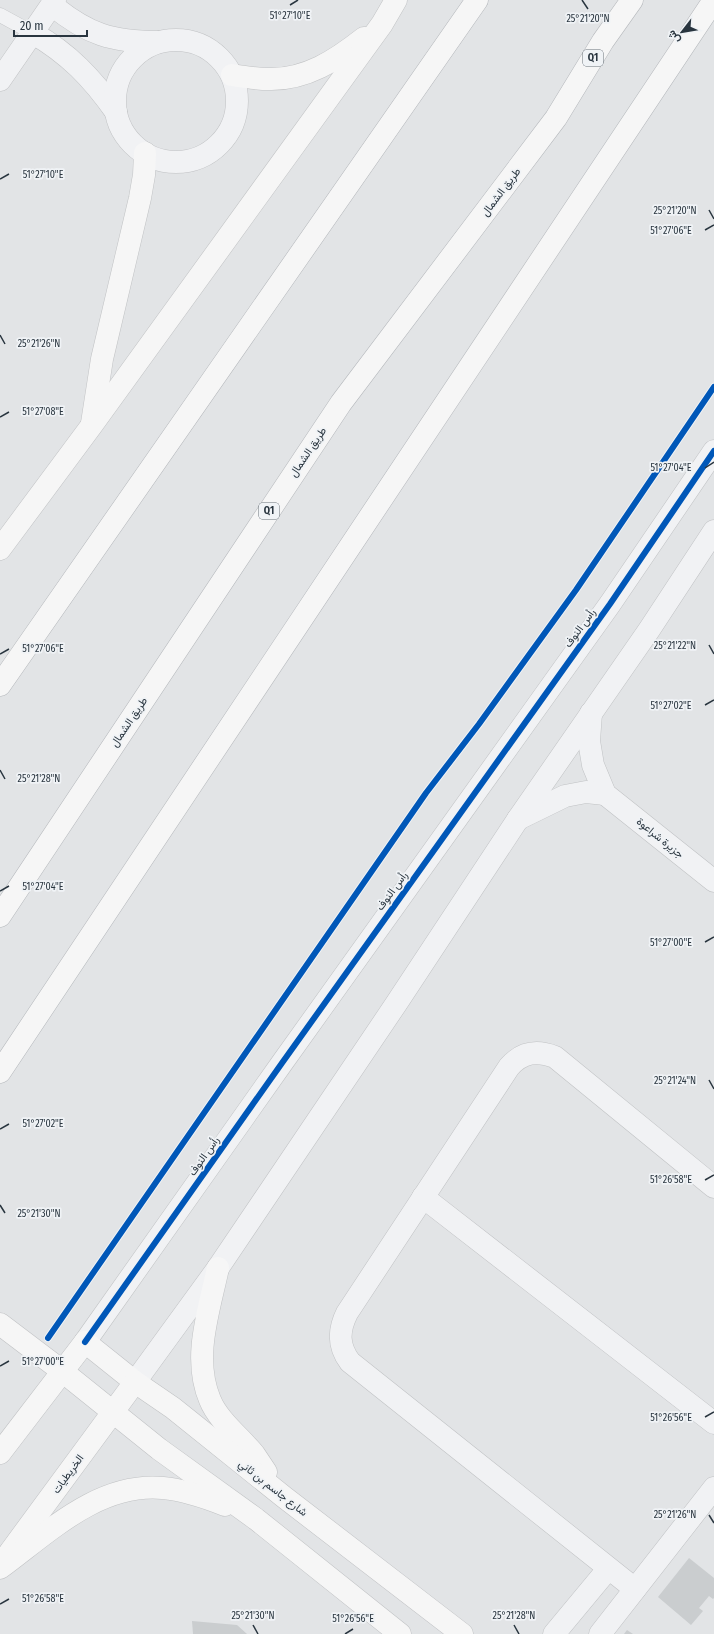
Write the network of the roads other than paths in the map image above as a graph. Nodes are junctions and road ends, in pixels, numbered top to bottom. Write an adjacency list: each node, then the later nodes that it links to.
1 (396, 0): 7 (main road)
2 (477, 0): 18 (main road)
3 (632, 0): 23 (main road, طريق الشمال / Q1)
4 (714, 0): 24 (main road)
5 (50, 2): 8 (street); 9 (street)
6 (0, 15): 8 (lane)
7 (382, 24): 10 (main road); 14 (main road)
8 (33, 33): 11 (street); 12 (street)
9 (158, 42): 10 (street); 12 (street)
10 (232, 76): 13 (street)
11 (0, 80)
12 (116, 112): 13 (street)
13 (145, 153): 14 (main road)
14 (92, 425): 17 (main road)
15 (714, 451): 29 (street, رأس النوف)
16 (714, 531): 19 (street)
17 (0, 549)
18 (0, 685)
19 (591, 713): 20 (street, جزيرة شراعوة); 21 (street)
20 (605, 794): 21 (street); 22 (street, جزيرة شراعوة)
21 (518, 819): 27 (street)
22 (714, 881)
23 (0, 916)
24 (0, 1072)
25 (714, 1186): 26 (street)
26 (423, 1197): 33 (street); 39 (street)
27 (218, 1268): 31 (street); 36 (main road)
28 (0, 1324): 30 (main road)
29 (85, 1342): 30 (main road); 31 (main road, شارع جاسم بن ثاني)
30 (62, 1371): 32 (main road); 34 (main road)
31 (135, 1382): 32 (main road, الخريطيات); 36 (main road, شارع جاسم بن ثاني)
32 (112, 1412): 37 (main road); 38 (main road, الخريطيات)
33 (714, 1423)
34 (0, 1453)
35 (714, 1488): 40 (street)
36 (284, 1497): 42 (main road, شارع جاسم بن ثاني)
37 (256, 1519): 38 (main road); 41 (main road)
38 (0, 1567)
39 (608, 1569): 40 (street); 43 (street)
40 (635, 1589): 44 (street)
41 (400, 1634)
42 (462, 1634)
43 (554, 1634)
44 (600, 1634)

